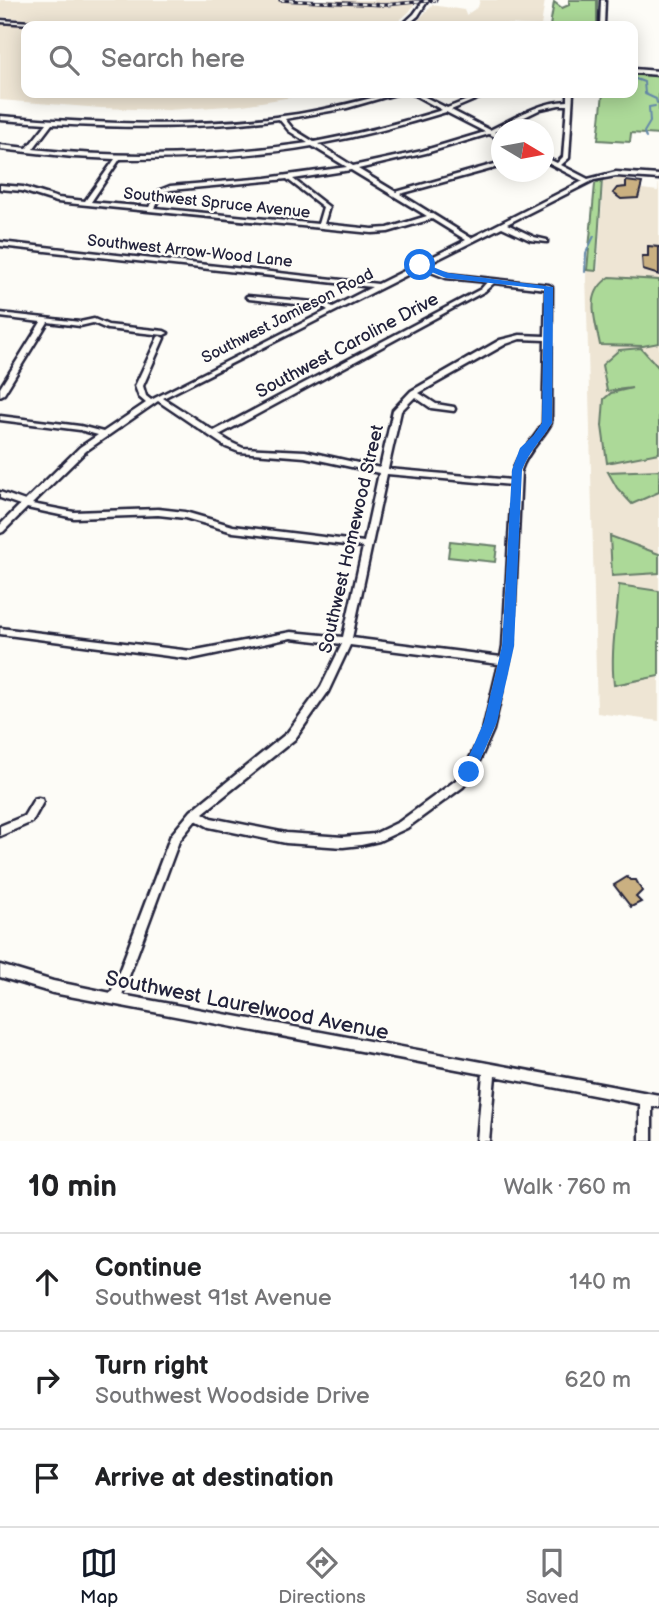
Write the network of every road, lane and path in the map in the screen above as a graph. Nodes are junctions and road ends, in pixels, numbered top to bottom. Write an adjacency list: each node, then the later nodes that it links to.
1 (426, 0): 4 (street)
2 (603, 0): 5 (street)
3 (0, 21): 6 (street)
4 (408, 21)
5 (602, 21)
6 (21, 22)
7 (638, 71): 8 (street)
8 (659, 73)
9 (378, 98): 16 (street)
10 (423, 98): 14 (street)
11 (478, 98): 14 (street)
12 (570, 98): 13 (street)
13 (570, 103): 18 (street); 24 (street)
14 (448, 111): 18 (street); 19 (street)
15 (0, 118): 17 (street)
16 (281, 118): 17 (street); 19 (street)
17 (50, 123): 21 (street)
18 (489, 132): 26 (street)
19 (313, 144): 22 (street); 26 (street)
20 (0, 147): 21 (street)
21 (29, 150): 22 (street)
22 (118, 158): 32 (street)
23 (554, 164): 24 (street)
24 (557, 166): 29 (street)
25 (491, 167): 31 (street)
26 (351, 169): 28 (street); 31 (street)
27 (659, 177): 29 (street, Southwest Jamieson Road)
28 (290, 178): 33 (street); 36 (street)
29 (587, 181): 35 (street, Southwest Jamieson Road)
30 (0, 187): 32 (street, Southwest Spruce Avenue)
31 (394, 194): 34 (street)
32 (87, 203): 33 (street, Southwest Spruce Avenue)
33 (151, 209): 36 (street, Southwest Spruce Avenue)
34 (432, 217): 36 (street, Southwest Spruce Avenue); 37 (street)
35 (502, 224): 37 (street, Southwest Jamieson Road); 38 (street)
36 (320, 226)
37 (470, 240): 40 (street, Southwest Jamieson Road)
38 (545, 241)
39 (0, 244): 42 (street, Southwest Arrow-Wood Lane)
40 (420, 265): 41 (street); 42 (street, Southwest Jamieson Road)
41 (492, 281): 47 (street); 54 (street, Southwest Caroline Drive)
42 (377, 286): 44 (street, Southwest Jamieson Road)
43 (249, 297): 44 (street)
44 (331, 309): 50 (street, Southwest Jamieson Road)
45 (0, 315): 46 (street)
46 (46, 320): 49 (street); 50 (street)
47 (548, 338): 48 (street, Southwest Homewood Street); 56 (street)
48 (414, 393): 51 (street); 55 (street, Southwest Homewood Street)
49 (0, 394)
50 (154, 400): 53 (street, Southwest Jamieson Road); 54 (street)
51 (451, 409)
52 (0, 418): 53 (street)
53 (103, 434): 58 (street, Southwest Jamieson Road)
54 (213, 435): 55 (street)
55 (382, 471): 56 (street); 60 (street, Southwest Homewood Street)
56 (516, 483): 63 (street)
57 (0, 495): 58 (street)
58 (26, 505): 59 (street, Southwest Jamieson Road); 60 (street)
59 (0, 530)
60 (367, 545): 62 (street, Southwest Homewood Street)
61 (0, 631): 62 (street)
62 (347, 642): 63 (street); 65 (street, Southwest Homewood Street)
63 (504, 661): 65 (street)
64 (38, 802): 66 (street)
65 (195, 814): 68 (street, Southwest Homewood Street)
66 (0, 831)
67 (0, 971): 68 (street, Southwest Laurelwood Avenue)
68 (114, 999): 69 (street, Southwest Laurelwood Avenue)
69 (489, 1071): 70 (street, Southwest Laurelwood Avenue); 71 (street)
70 (653, 1100): 72 (street)
71 (484, 1141)
72 (646, 1141)

